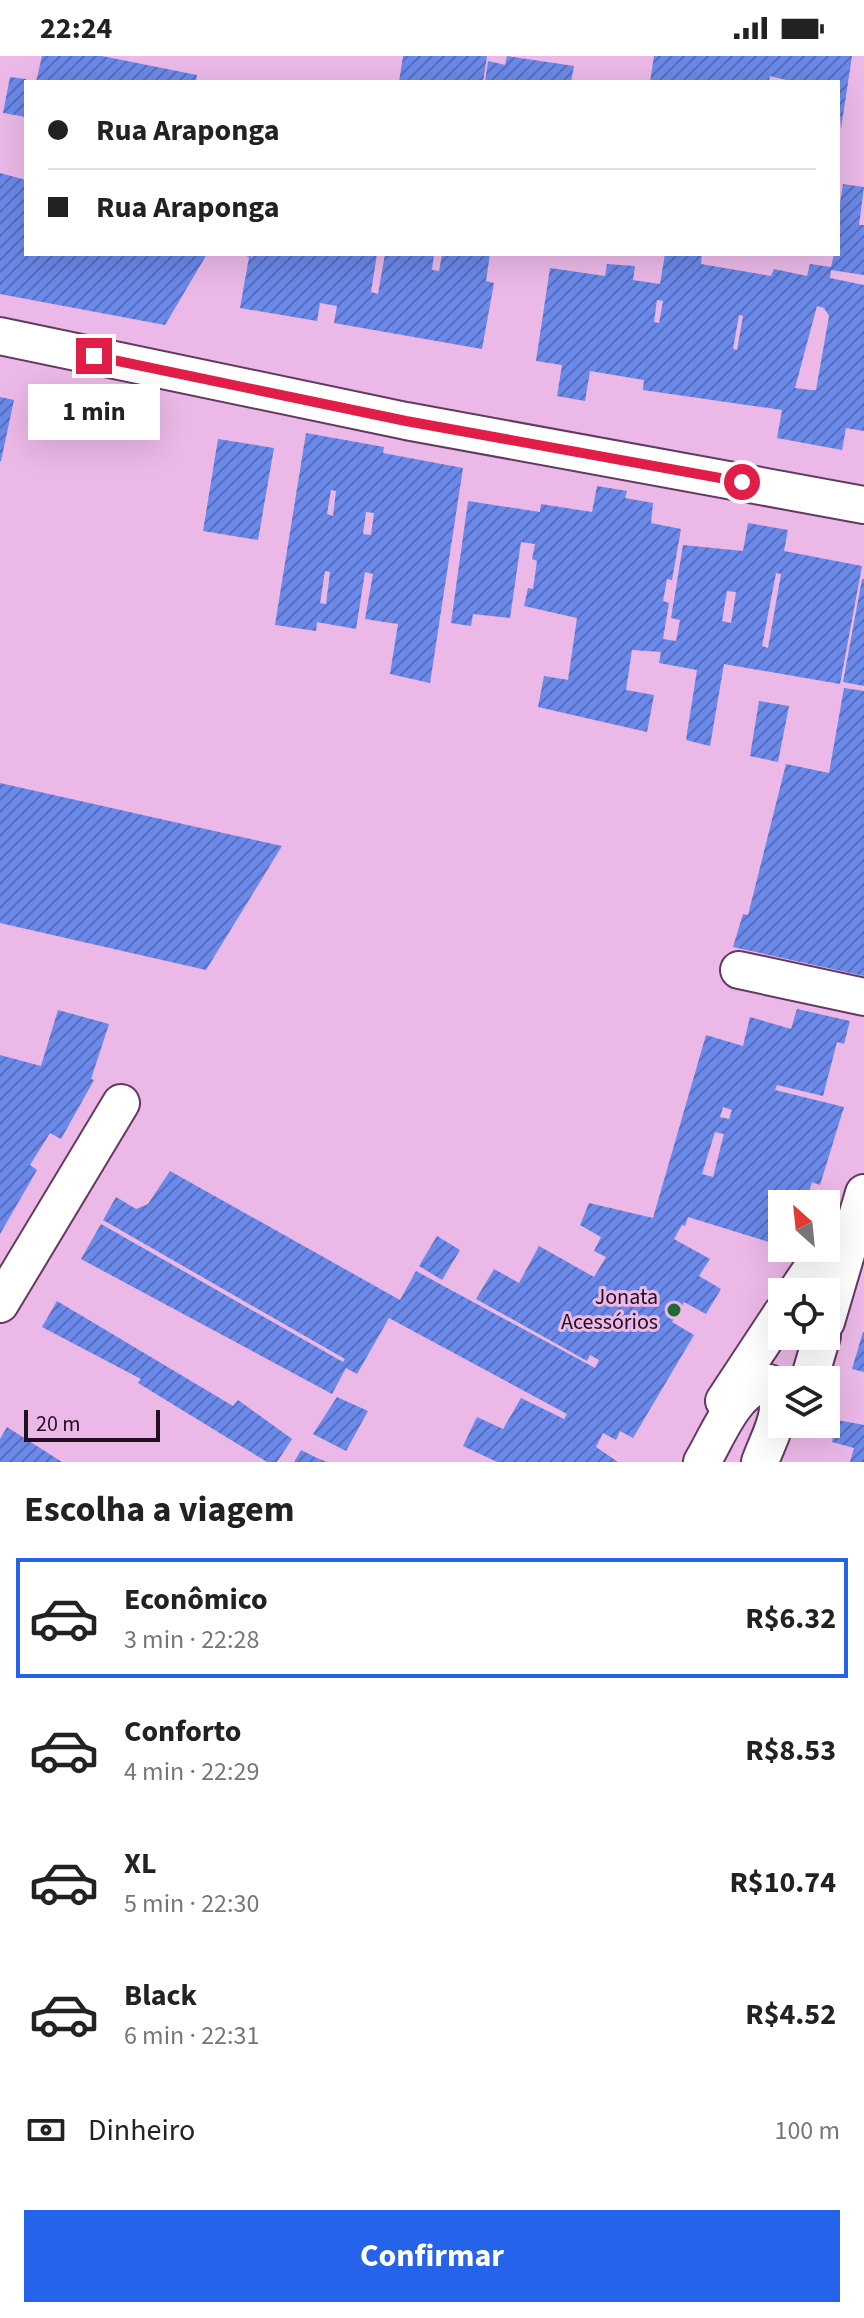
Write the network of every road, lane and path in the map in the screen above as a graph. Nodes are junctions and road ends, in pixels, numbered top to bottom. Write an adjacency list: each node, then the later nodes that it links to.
1 (0, 336): 2 (street)
2 (864, 505)
3 (739, 970): 4 (street)
4 (864, 997)
5 (121, 1103): 9 (street)
6 (864, 1192): 7 (street); 8 (street)
7 (840, 1227)
8 (839, 1278)
9 (0, 1304)
10 (768, 1334): 12 (street)
11 (792, 1438): 15 (street)
12 (683, 1462)
13 (702, 1462): 14 (street)
14 (760, 1462)
15 (785, 1462)

